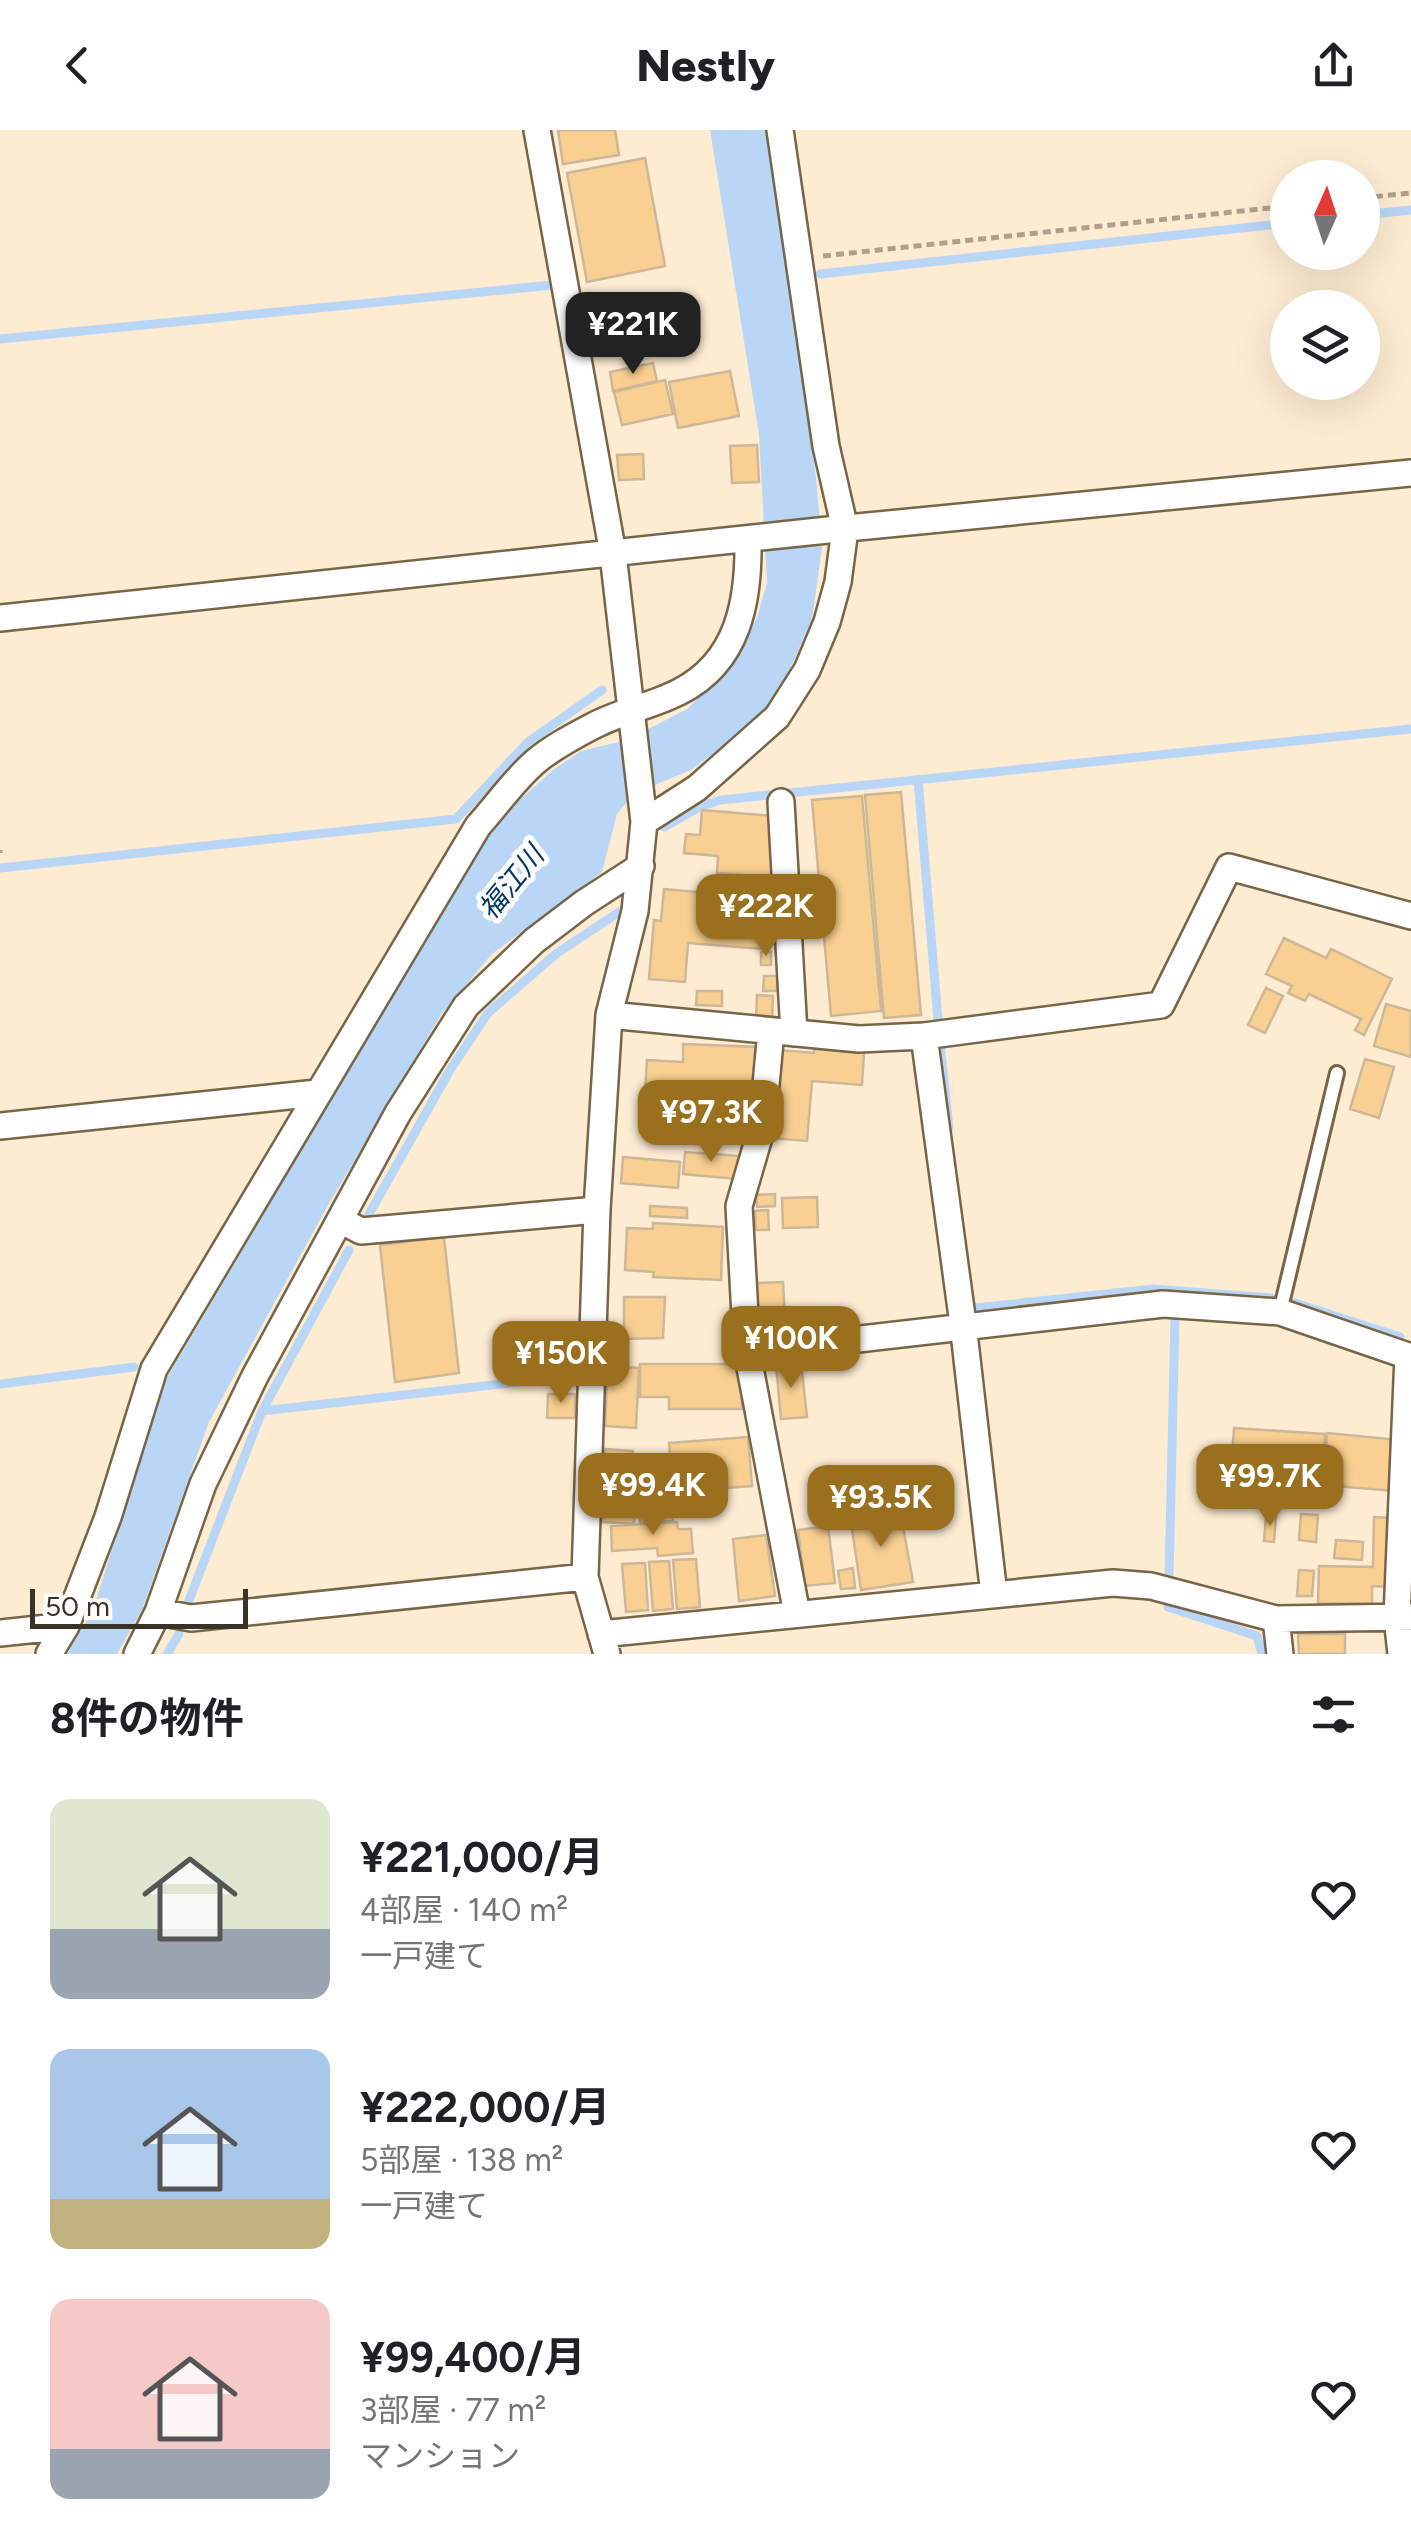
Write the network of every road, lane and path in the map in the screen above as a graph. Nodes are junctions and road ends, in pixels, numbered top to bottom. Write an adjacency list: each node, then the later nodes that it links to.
1 (536, 130): 10 (street)
2 (780, 130): 6 (street)
3 (1411, 193): 4 (path)
4 (1380, 196)
5 (1270, 208): 6 (path)
6 (798, 259): 8 (street)
7 (1411, 473): 8 (street)
8 (841, 529): 9 (street); 14 (street)
9 (753, 539): 10 (street); 12 (street)
10 (613, 554): 11 (street); 12 (street)
11 (0, 618)
12 (633, 711): 14 (street); 21 (street)
13 (782, 802): 18 (street)
14 (644, 818): 15 (street)
15 (641, 866): 17 (street); 24 (street)
16 (1411, 916): 19 (street)
17 (609, 1015): 18 (street); 23 (street)
18 (782, 1032): 19 (street); 27 (street)
19 (924, 1036): 26 (street)
20 (1338, 1073): 25 (lane)
21 (317, 1093): 22 (street); 35 (street)
22 (0, 1126)
23 (596, 1210): 24 (street); 29 (street)
24 (342, 1221): 31 (street)
25 (1280, 1312): 26 (street); 28 (street)
26 (963, 1324): 27 (street); 30 (street)
27 (748, 1352): 32 (street)
28 (1410, 1357): 33 (street)
29 (584, 1577): 31 (street); 37 (street)
30 (994, 1595): 32 (street); 34 (street)
31 (158, 1612): 39 (street)
32 (797, 1614): 37 (street)
33 (1404, 1617): 34 (street); 41 (street)
34 (1276, 1619): 40 (street)
35 (66, 1626): 36 (street); 38 (street)
36 (0, 1633)
37 (604, 1644)
38 (48, 1654)
39 (136, 1654)
40 (1280, 1654)
41 (1401, 1654)

